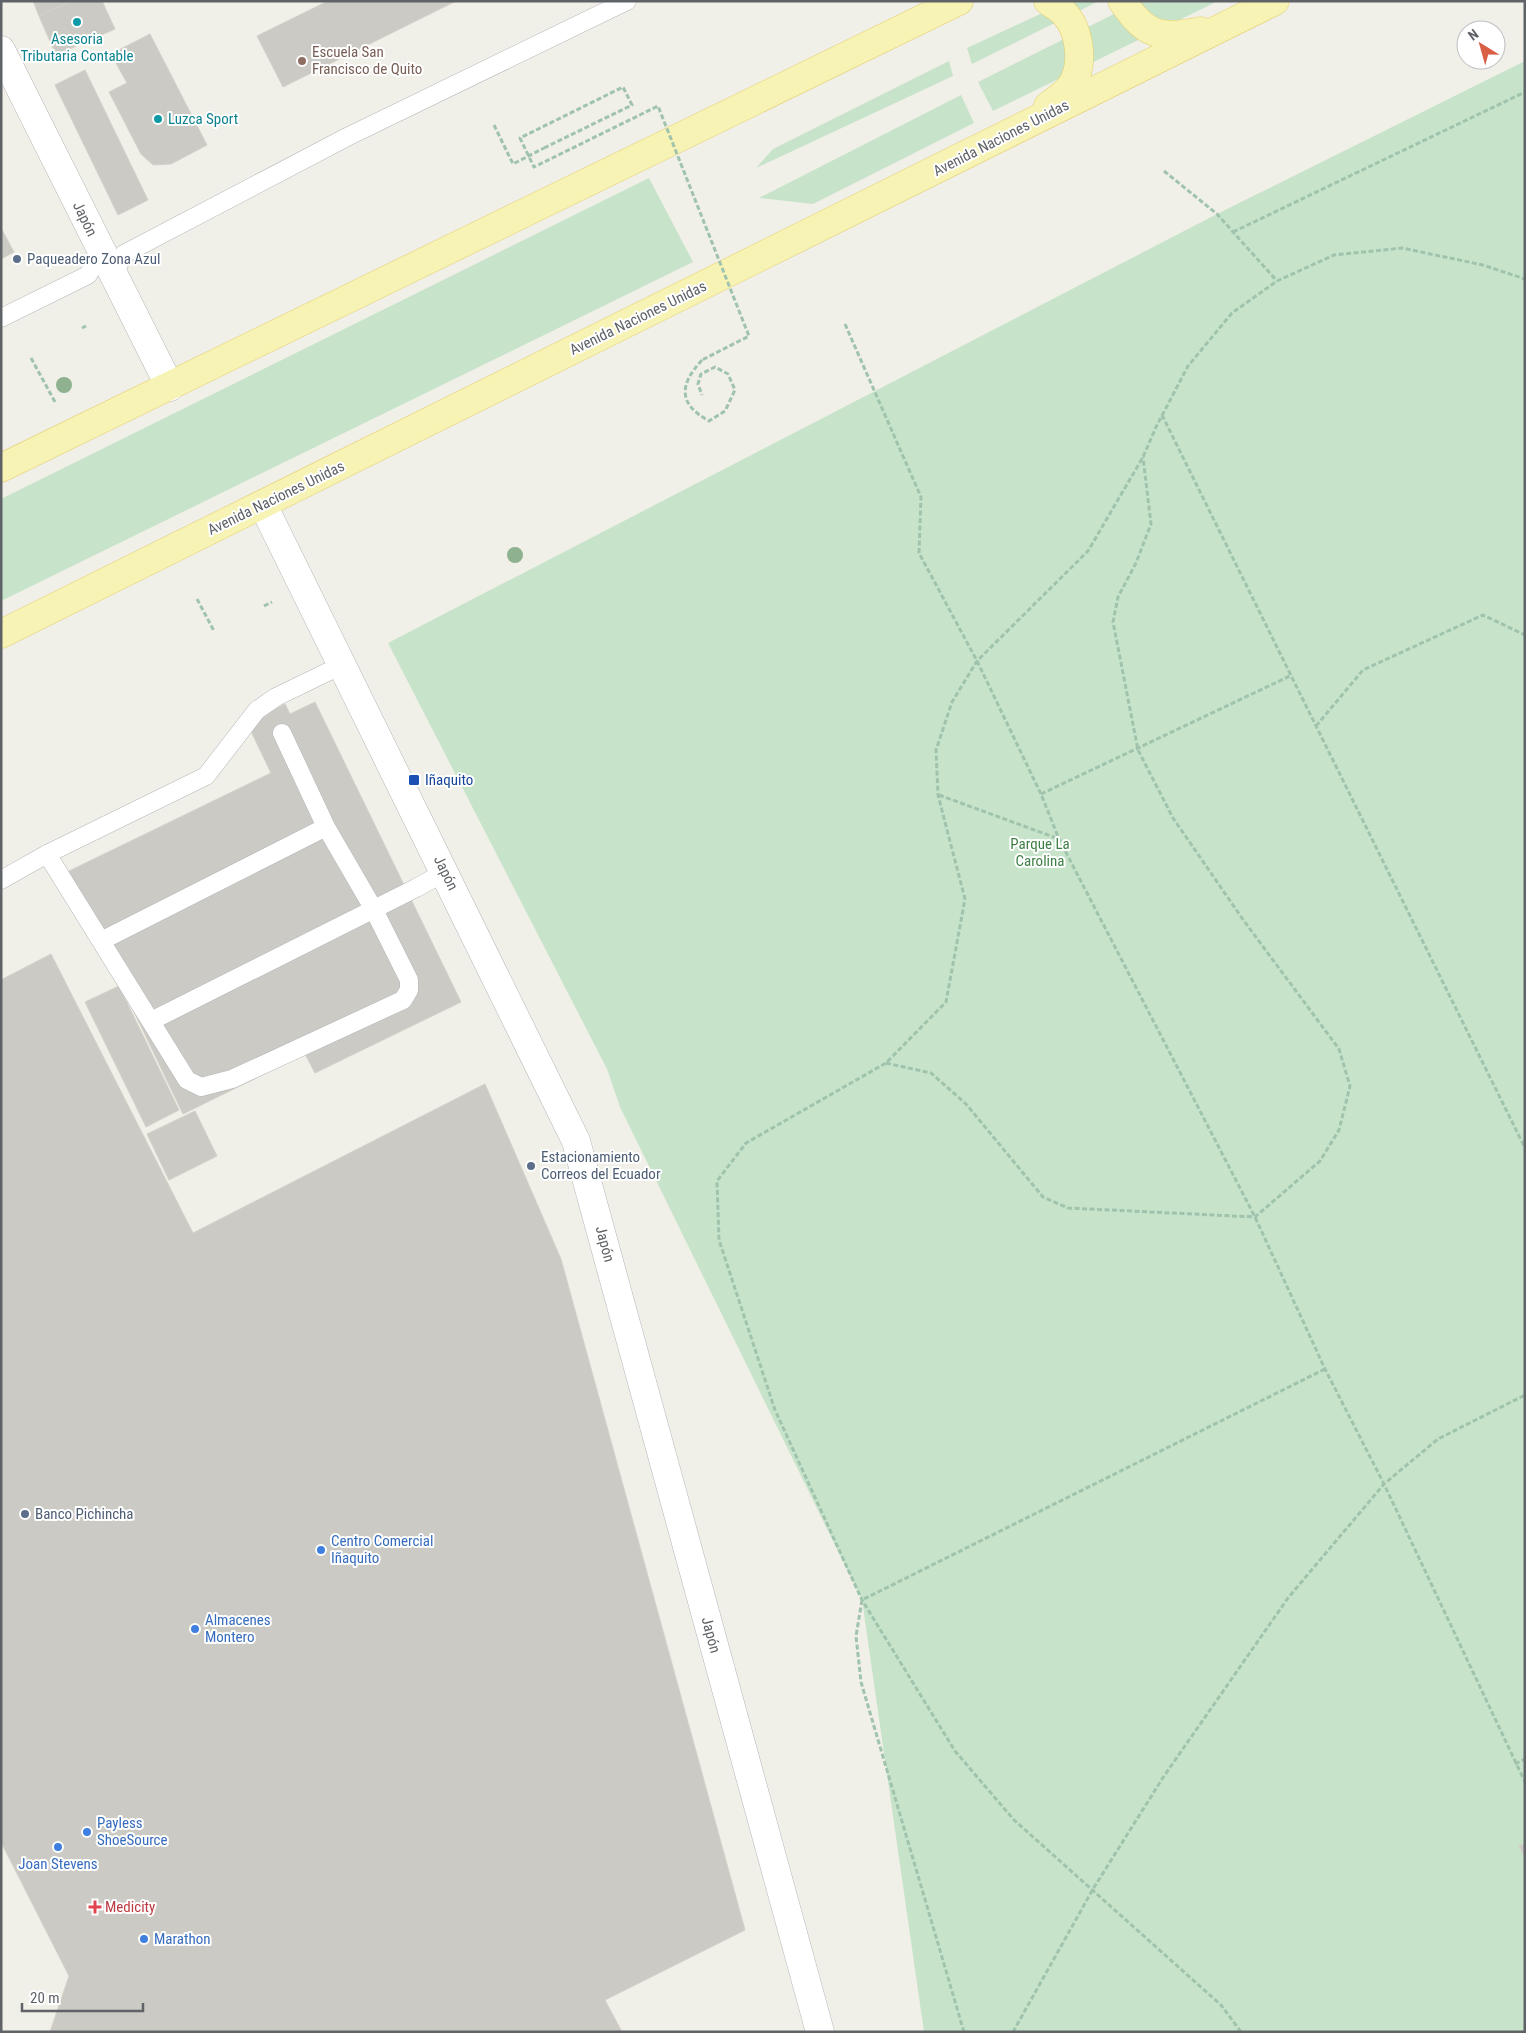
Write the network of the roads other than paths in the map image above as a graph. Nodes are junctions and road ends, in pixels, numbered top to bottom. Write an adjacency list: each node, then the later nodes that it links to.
1 (627, 1): 10 (lane)
2 (959, 1): 12 (main road)
3 (1048, 1): 8 (main road)
4 (1122, 1): 6 (main road)
5 (1275, 1): 6 (main road, Avenida Naciones Unidas)
6 (1224, 26): 8 (main road, Avenida Naciones Unidas)
7 (1, 50): 9 (street, Japón)
8 (983, 147): 14 (main road, Avenida Naciones Unidas)
9 (101, 251): 10 (street, Japón); 11 (lane)
10 (114, 275): 12 (street, Japón)
11 (1, 318)
12 (170, 387): 13 (main road)
13 (1, 468)
14 (263, 505): 15 (main road, Avenida Naciones Unidas); 16 (street, Japón)
15 (1, 634)
16 (342, 665): 19 (lane); 20 (street, Japón)
17 (282, 734): 18 (lane)
18 (326, 827): 22 (lane); 23 (lane)
19 (47, 854): 21 (lane); 23 (lane)
20 (445, 872): 22 (lane); 25 (street, Japón)
21 (1, 880)
22 (373, 908): 24 (lane); 24 (lane)
23 (101, 941): 24 (lane)
24 (151, 1021)
25 (820, 2032)

